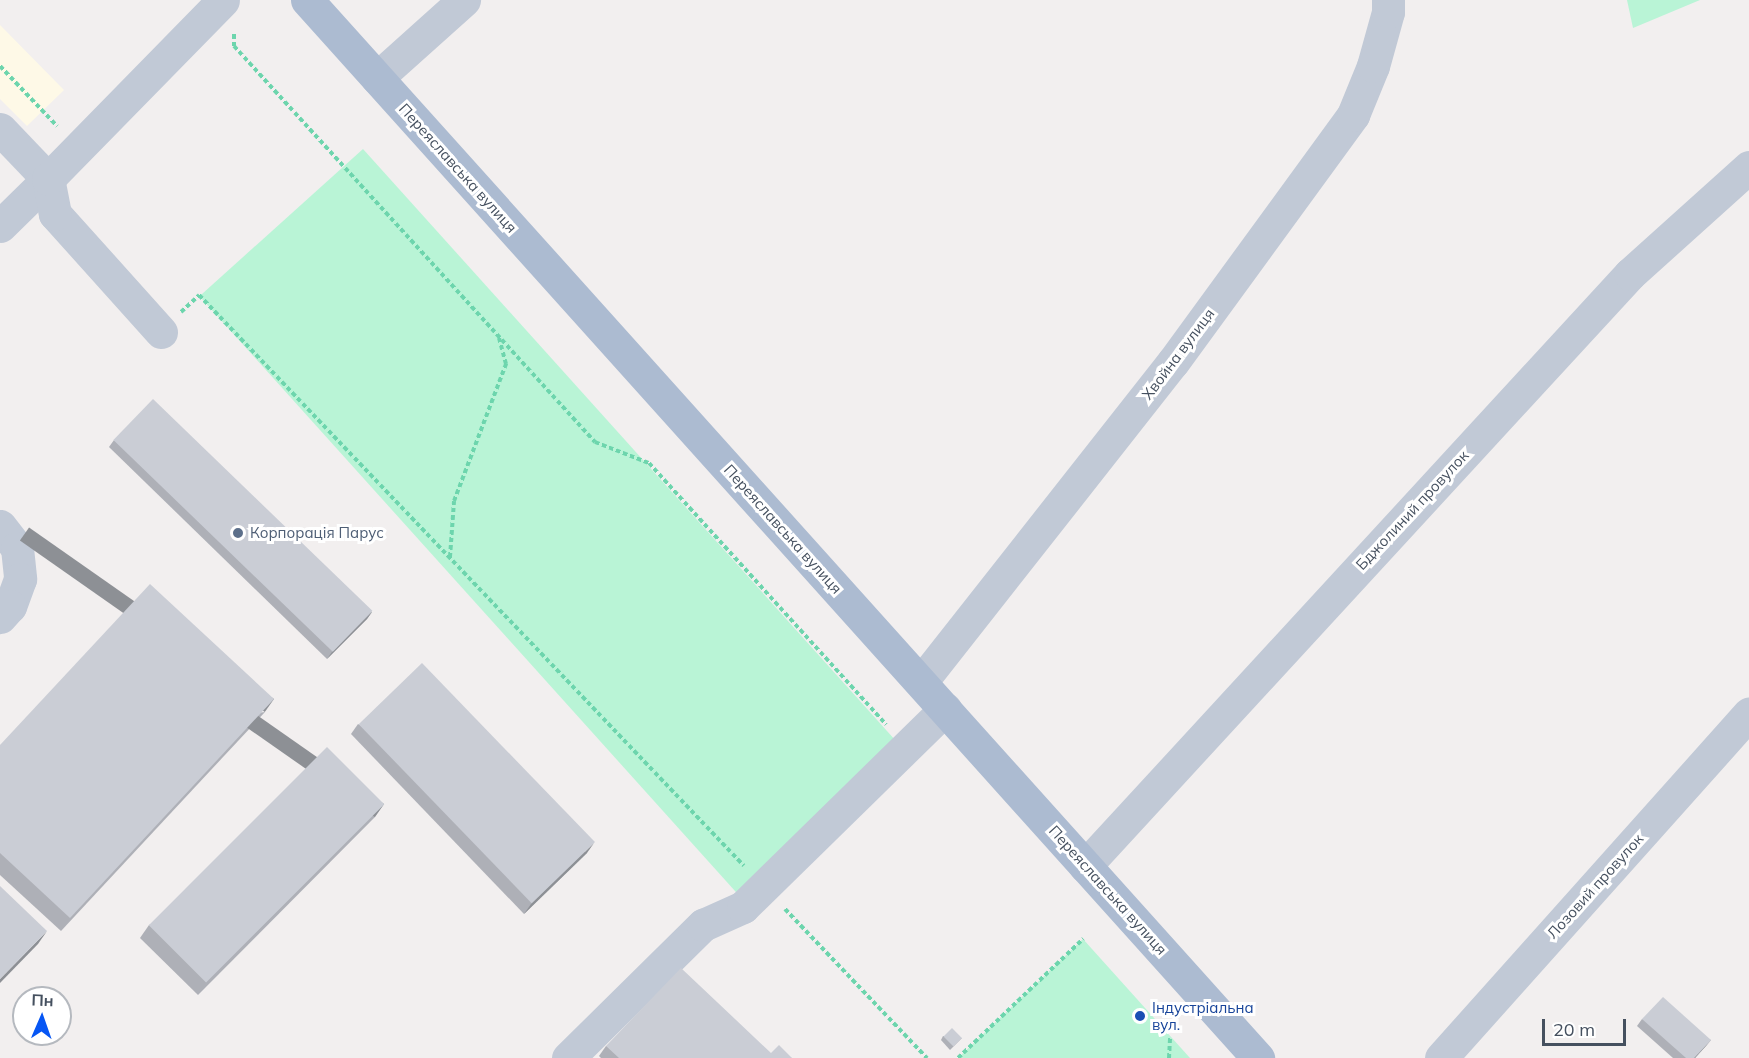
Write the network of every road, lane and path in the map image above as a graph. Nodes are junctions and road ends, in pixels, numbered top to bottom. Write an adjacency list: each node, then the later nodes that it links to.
1 (307, 0): 6 (main road, Переяславська вулиця)
2 (464, 0): 6 (street)
3 (1388, 0): 17 (street, Хвойна вулиця)
4 (229, 11): 8 (street); 13 (path)
5 (0, 66): 8 (path)
6 (377, 78): 17 (main road, Переяславська вулиця)
7 (0, 129): 10 (street)
8 (78, 148): 10 (street)
9 (1749, 167): 21 (street, Бджолиний провулок)
10 (48, 179): 11 (street); 12 (street)
11 (0, 226)
12 (161, 332): 15 (path)
13 (499, 337): 15 (path); 20 (path)
14 (0, 526): 16 (street)
15 (450, 558): 22 (path)
16 (0, 617)
17 (921, 682): 18 (main road, Переяславська вулиця)
18 (945, 709): 20 (street); 21 (main road, Переяславська вулиця)
19 (1749, 714): 30 (street, Лозовий провулок)
20 (906, 747): 22 (street)
21 (1085, 866): 29 (main road, Переяславська вулиця)
22 (764, 887): 25 (street); 26 (path)
23 (1083, 939): 27 (path)
24 (1170, 1036): 28 (path)
25 (568, 1058)
26 (927, 1058)
27 (957, 1058)
28 (1169, 1058)
29 (1258, 1058)
30 (1441, 1058)

